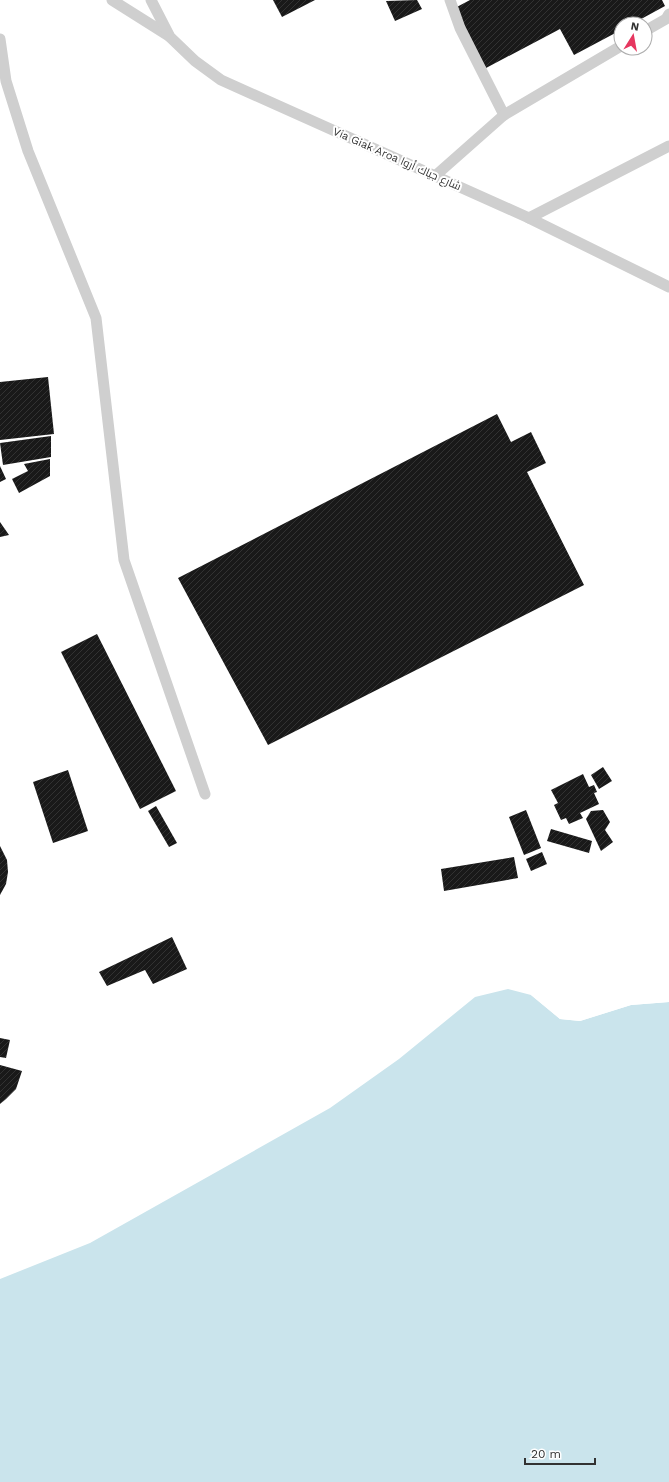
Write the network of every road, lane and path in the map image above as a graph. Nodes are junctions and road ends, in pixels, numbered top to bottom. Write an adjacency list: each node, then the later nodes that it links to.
1 (112, 0): 6 (lane)
2 (151, 0): 6 (lane, Via Giak Aroa شارع جياك أروا)
3 (450, 0): 9 (lane)
4 (669, 14): 5 (lane)
5 (653, 26)
6 (170, 37): 11 (lane, Via Giak Aroa شارع جياك أروا)
7 (0, 38): 14 (lane)
8 (613, 51): 9 (lane)
9 (504, 115): 11 (lane)
10 (669, 146): 12 (lane)
11 (435, 176): 12 (lane, Via Giak Aroa شارع جياك أروا)
12 (529, 218): 13 (lane, Via Giak Aroa شارع جياك أروا)
13 (669, 287)
14 (205, 794)

